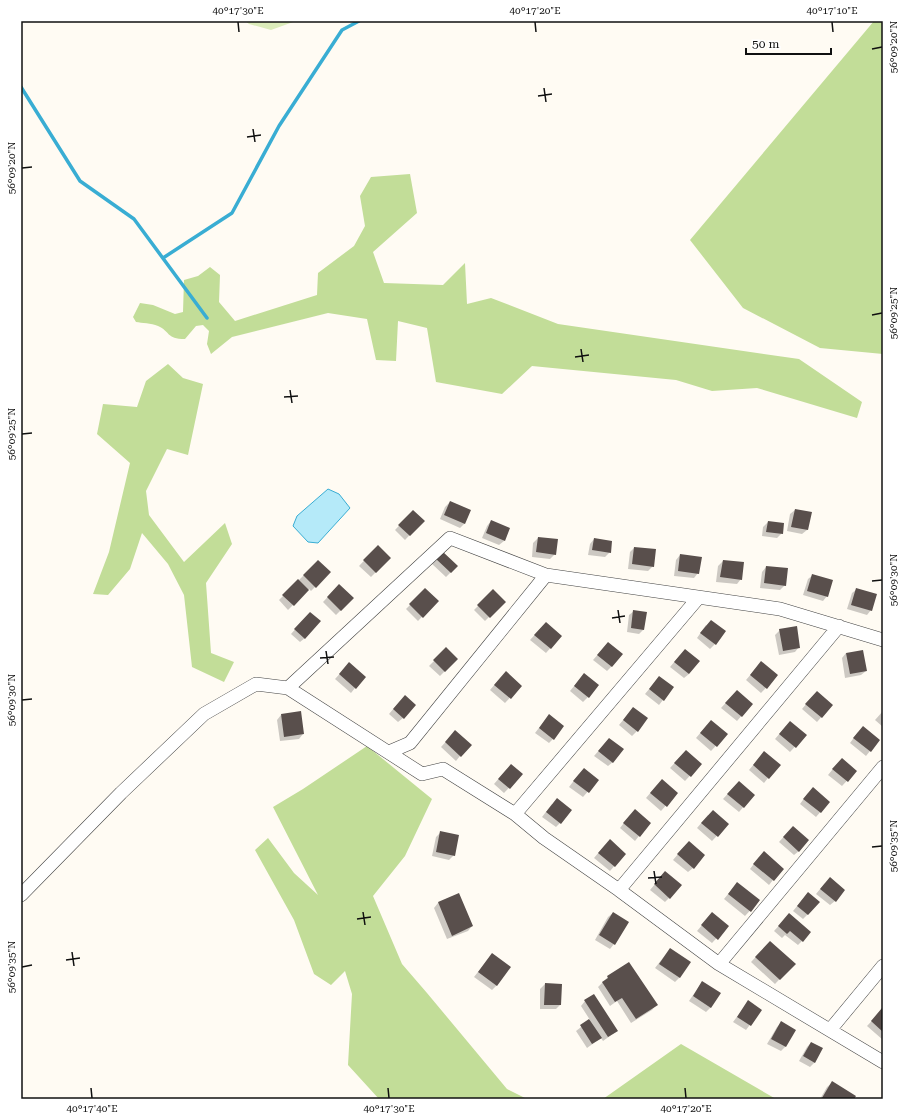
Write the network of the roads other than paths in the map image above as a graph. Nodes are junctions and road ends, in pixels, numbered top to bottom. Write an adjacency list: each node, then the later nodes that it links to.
1 (546, 575): 2 (street); 5 (street); 6 (street)
2 (699, 597): 3 (street); 8 (street)
3 (838, 626): 4 (street); 9 (street)
4 (883, 640)
5 (288, 688): 6 (street); 10 (street)
6 (389, 752): 8 (street)
7 (883, 767): 11 (street)
8 (515, 814): 9 (street)
9 (619, 890): 11 (street)
10 (21, 895)
11 (719, 964): 13 (street)
12 (883, 966): 13 (street)
13 (830, 1030): 14 (street)
14 (883, 1062)

